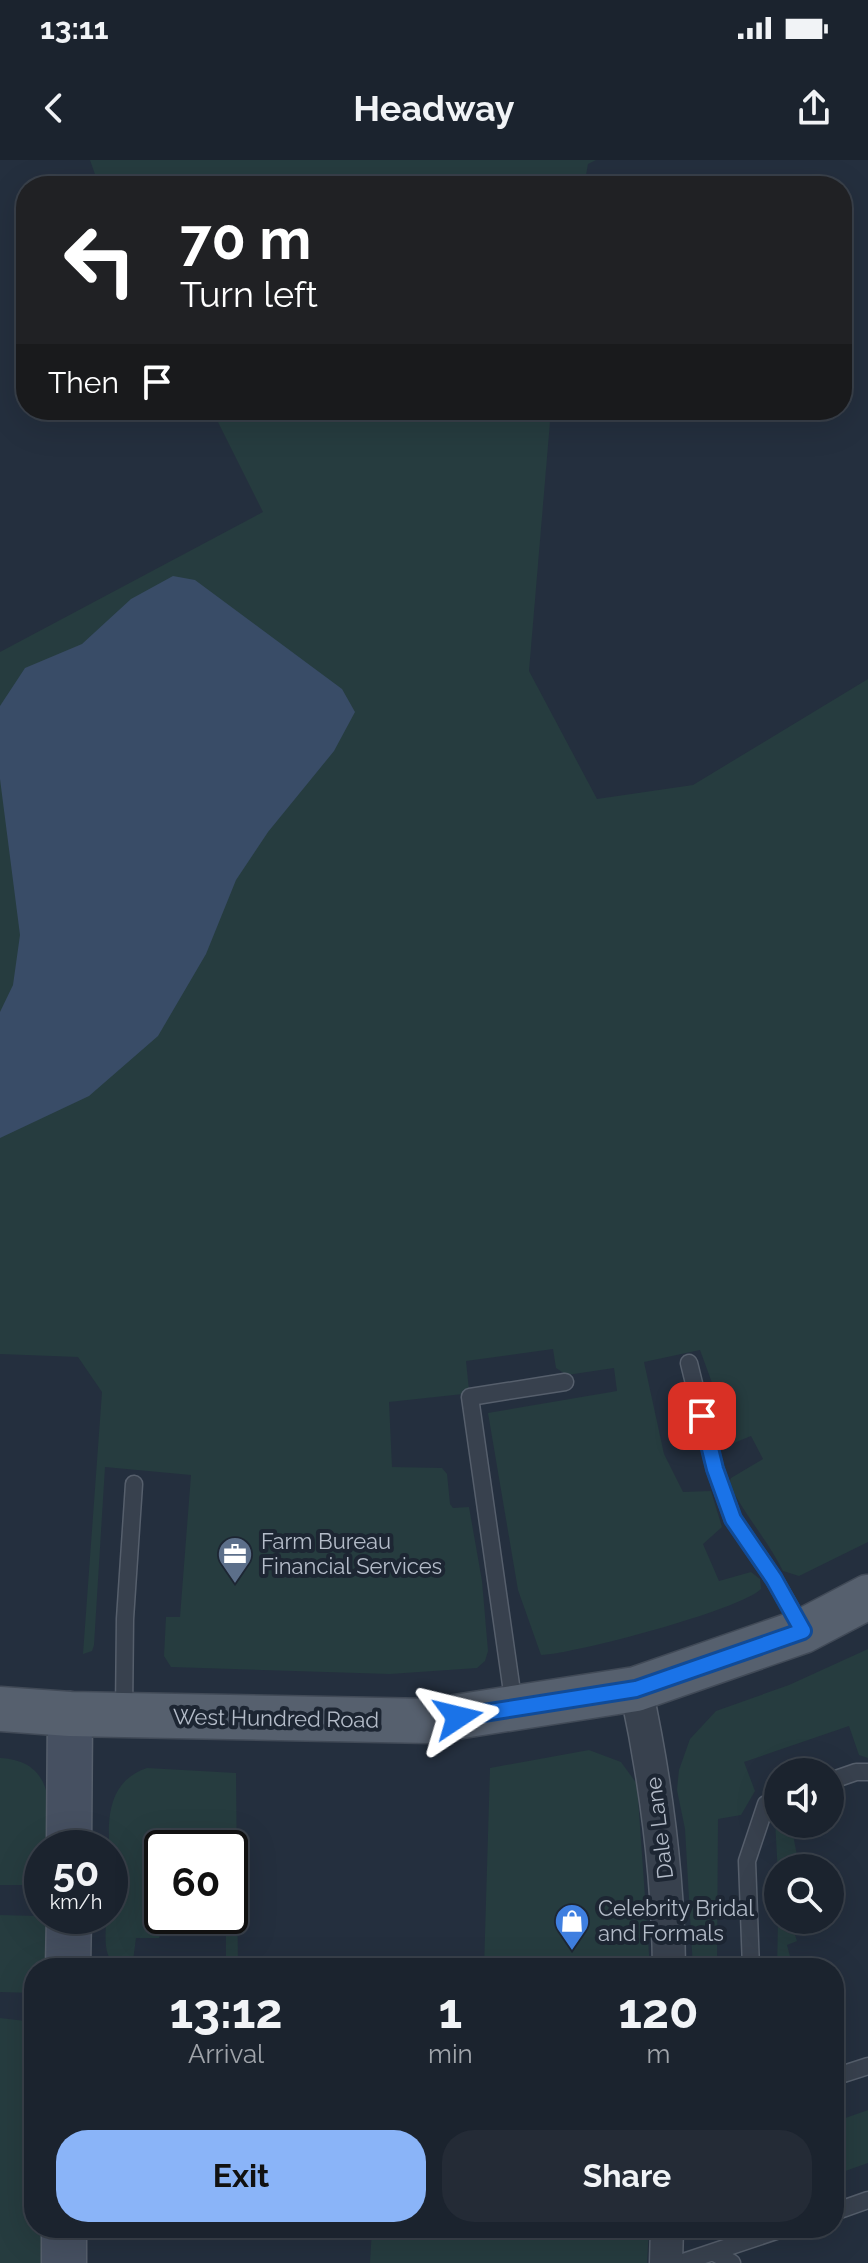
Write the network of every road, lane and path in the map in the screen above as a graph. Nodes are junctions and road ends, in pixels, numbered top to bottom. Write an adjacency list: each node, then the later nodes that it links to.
1 (689, 1363): 5 (lane)
2 (565, 1382): 7 (lane)
3 (134, 1484): 10 (lane)
4 (868, 1597): 5 (main road, West Hundred Road)
5 (803, 1631): 6 (main road, West Hundred Road)
6 (636, 1689): 7 (main road, West Hundred Road); 17 (street, Dale Lane)
7 (514, 1707): 10 (main road, West Hundred Road)
8 (0, 1709): 9 (main road, West Hundred Road)
9 (70, 1714): 10 (main road, West Hundred Road); 14 (street)
10 (124, 1715)
11 (868, 1772): 12 (lane)
12 (844, 1776)
13 (764, 1810): 18 (lane)
14 (69, 1830)
15 (69, 1934): 16 (street)
16 (68, 1958)
17 (669, 1958)
18 (751, 1958)
19 (868, 2066): 20 (lane)
20 (844, 2074)
21 (868, 2200): 22 (lane)
22 (844, 2208)
23 (64, 2238): 27 (street)
24 (667, 2238): 28 (street)
25 (755, 2238): 26 (lane)
26 (713, 2252): 29 (lane); 30 (lane)
27 (64, 2263)
28 (666, 2263)
29 (680, 2263)
30 (732, 2263)

